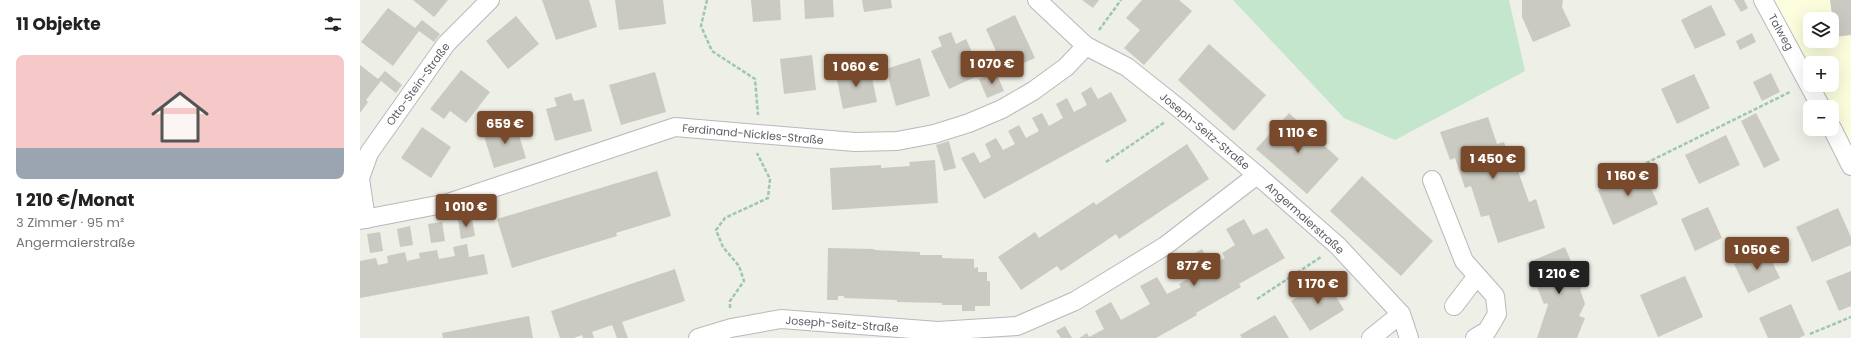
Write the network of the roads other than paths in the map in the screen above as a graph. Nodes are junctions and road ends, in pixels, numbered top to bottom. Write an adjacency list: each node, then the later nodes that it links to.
1 (490, 0): 9 (street, Otto-Stein-Straße)
2 (1037, 0): 4 (street)
3 (1763, 0): 5 (street, Talweg)
4 (1086, 46): 8 (street, Joseph-Seitz-Straße); 11 (street, Ferdinand-Nickles-Straße)
5 (1818, 100)
6 (1836, 136): 7 (street)
7 (1851, 166)
8 (1257, 175): 14 (street, Angermaierstraße); 15 (street, Joseph-Seitz-Straße)
9 (360, 179): 11 (street, Otto-Stein-Straße)
10 (1432, 180): 12 (street)
11 (363, 220)
12 (1477, 276): 13 (street); 18 (street)
13 (1454, 306)
14 (1401, 314): 16 (street); 17 (street, Angermaierstraße)
15 (698, 338)
16 (1371, 338)
17 (1408, 338)
18 (1475, 338)

